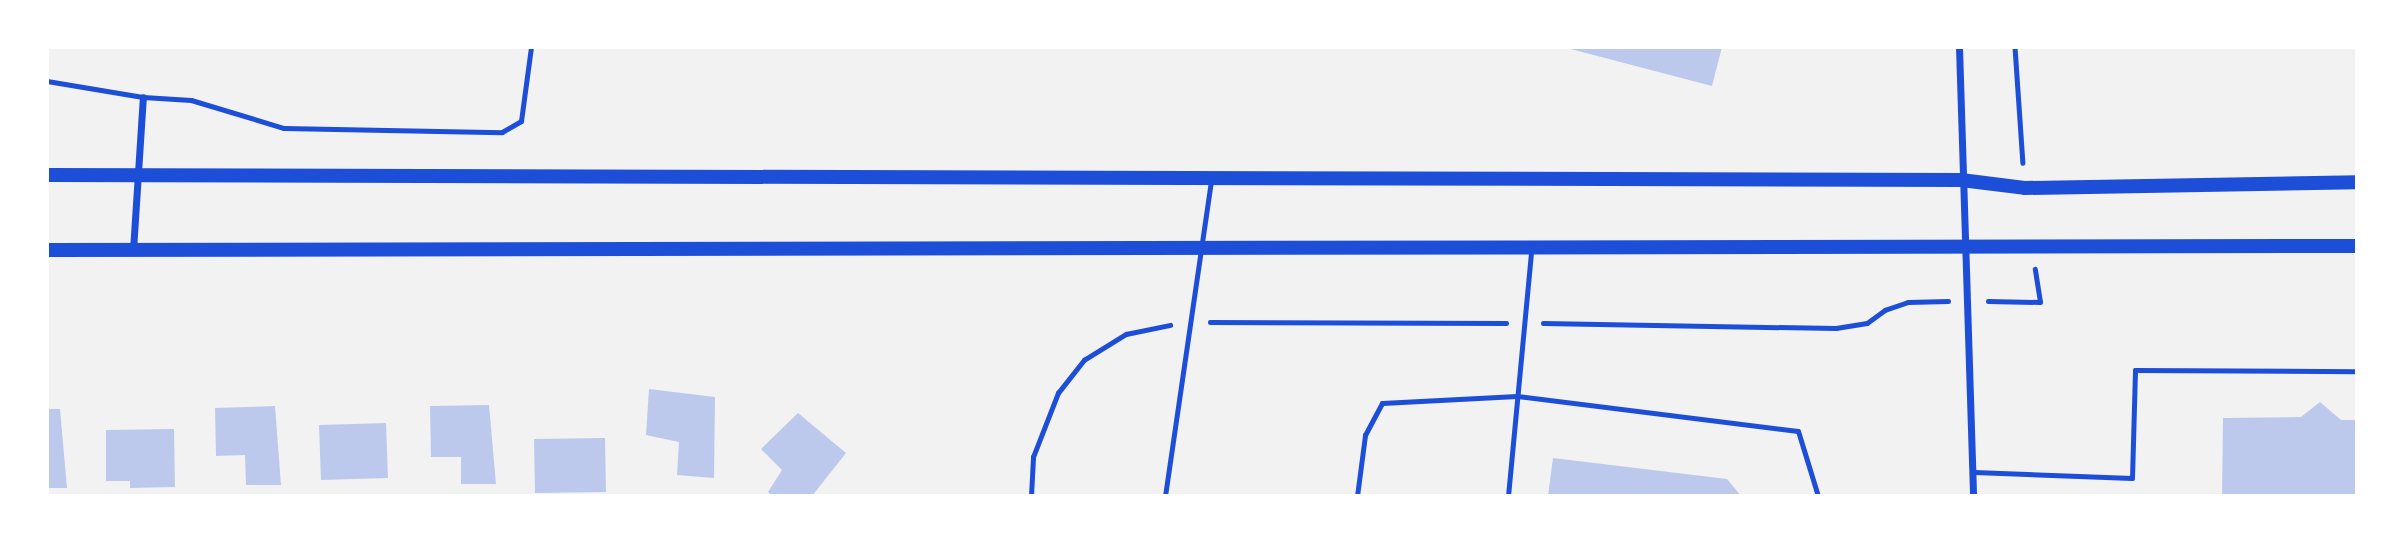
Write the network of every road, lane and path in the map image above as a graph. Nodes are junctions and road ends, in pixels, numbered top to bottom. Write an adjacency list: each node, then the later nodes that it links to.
1 (531, 47): 5 (lane)
2 (1959, 47): 9 (street)
3 (2015, 47): 11 (path)
4 (47, 81): 5 (lane)
5 (143, 97): 7 (street)
6 (47, 175): 7 (main road)
7 (136, 175): 8 (main road); 18 (street)
8 (1212, 178): 9 (main road); 13 (lane)
9 (1961, 180): 11 (main road); 15 (street)
10 (2357, 182): 11 (main road)
11 (2025, 188)
12 (2357, 246): 16 (main road)
13 (1199, 247): 14 (main road); 18 (main road); 21 (lane)
14 (1532, 247): 15 (main road); 22 (lane)
15 (1963, 248): 16 (main road); 25 (street)
16 (2032, 248): 20 (path)
17 (47, 250): 18 (main road)
18 (132, 250)
19 (1908, 302): 22 (path)
20 (2040, 302)
21 (1190, 322): 22 (path); 26 (path); 27 (lane)
22 (1524, 323): 24 (lane)
23 (2357, 371): 25 (lane)
24 (1517, 396): 28 (lane); 29 (lane); 30 (lane)
25 (1974, 472): 31 (street)
26 (1031, 496)
27 (1165, 496)
28 (1357, 496)
29 (1508, 496)
30 (1818, 496)
31 (1973, 496)

